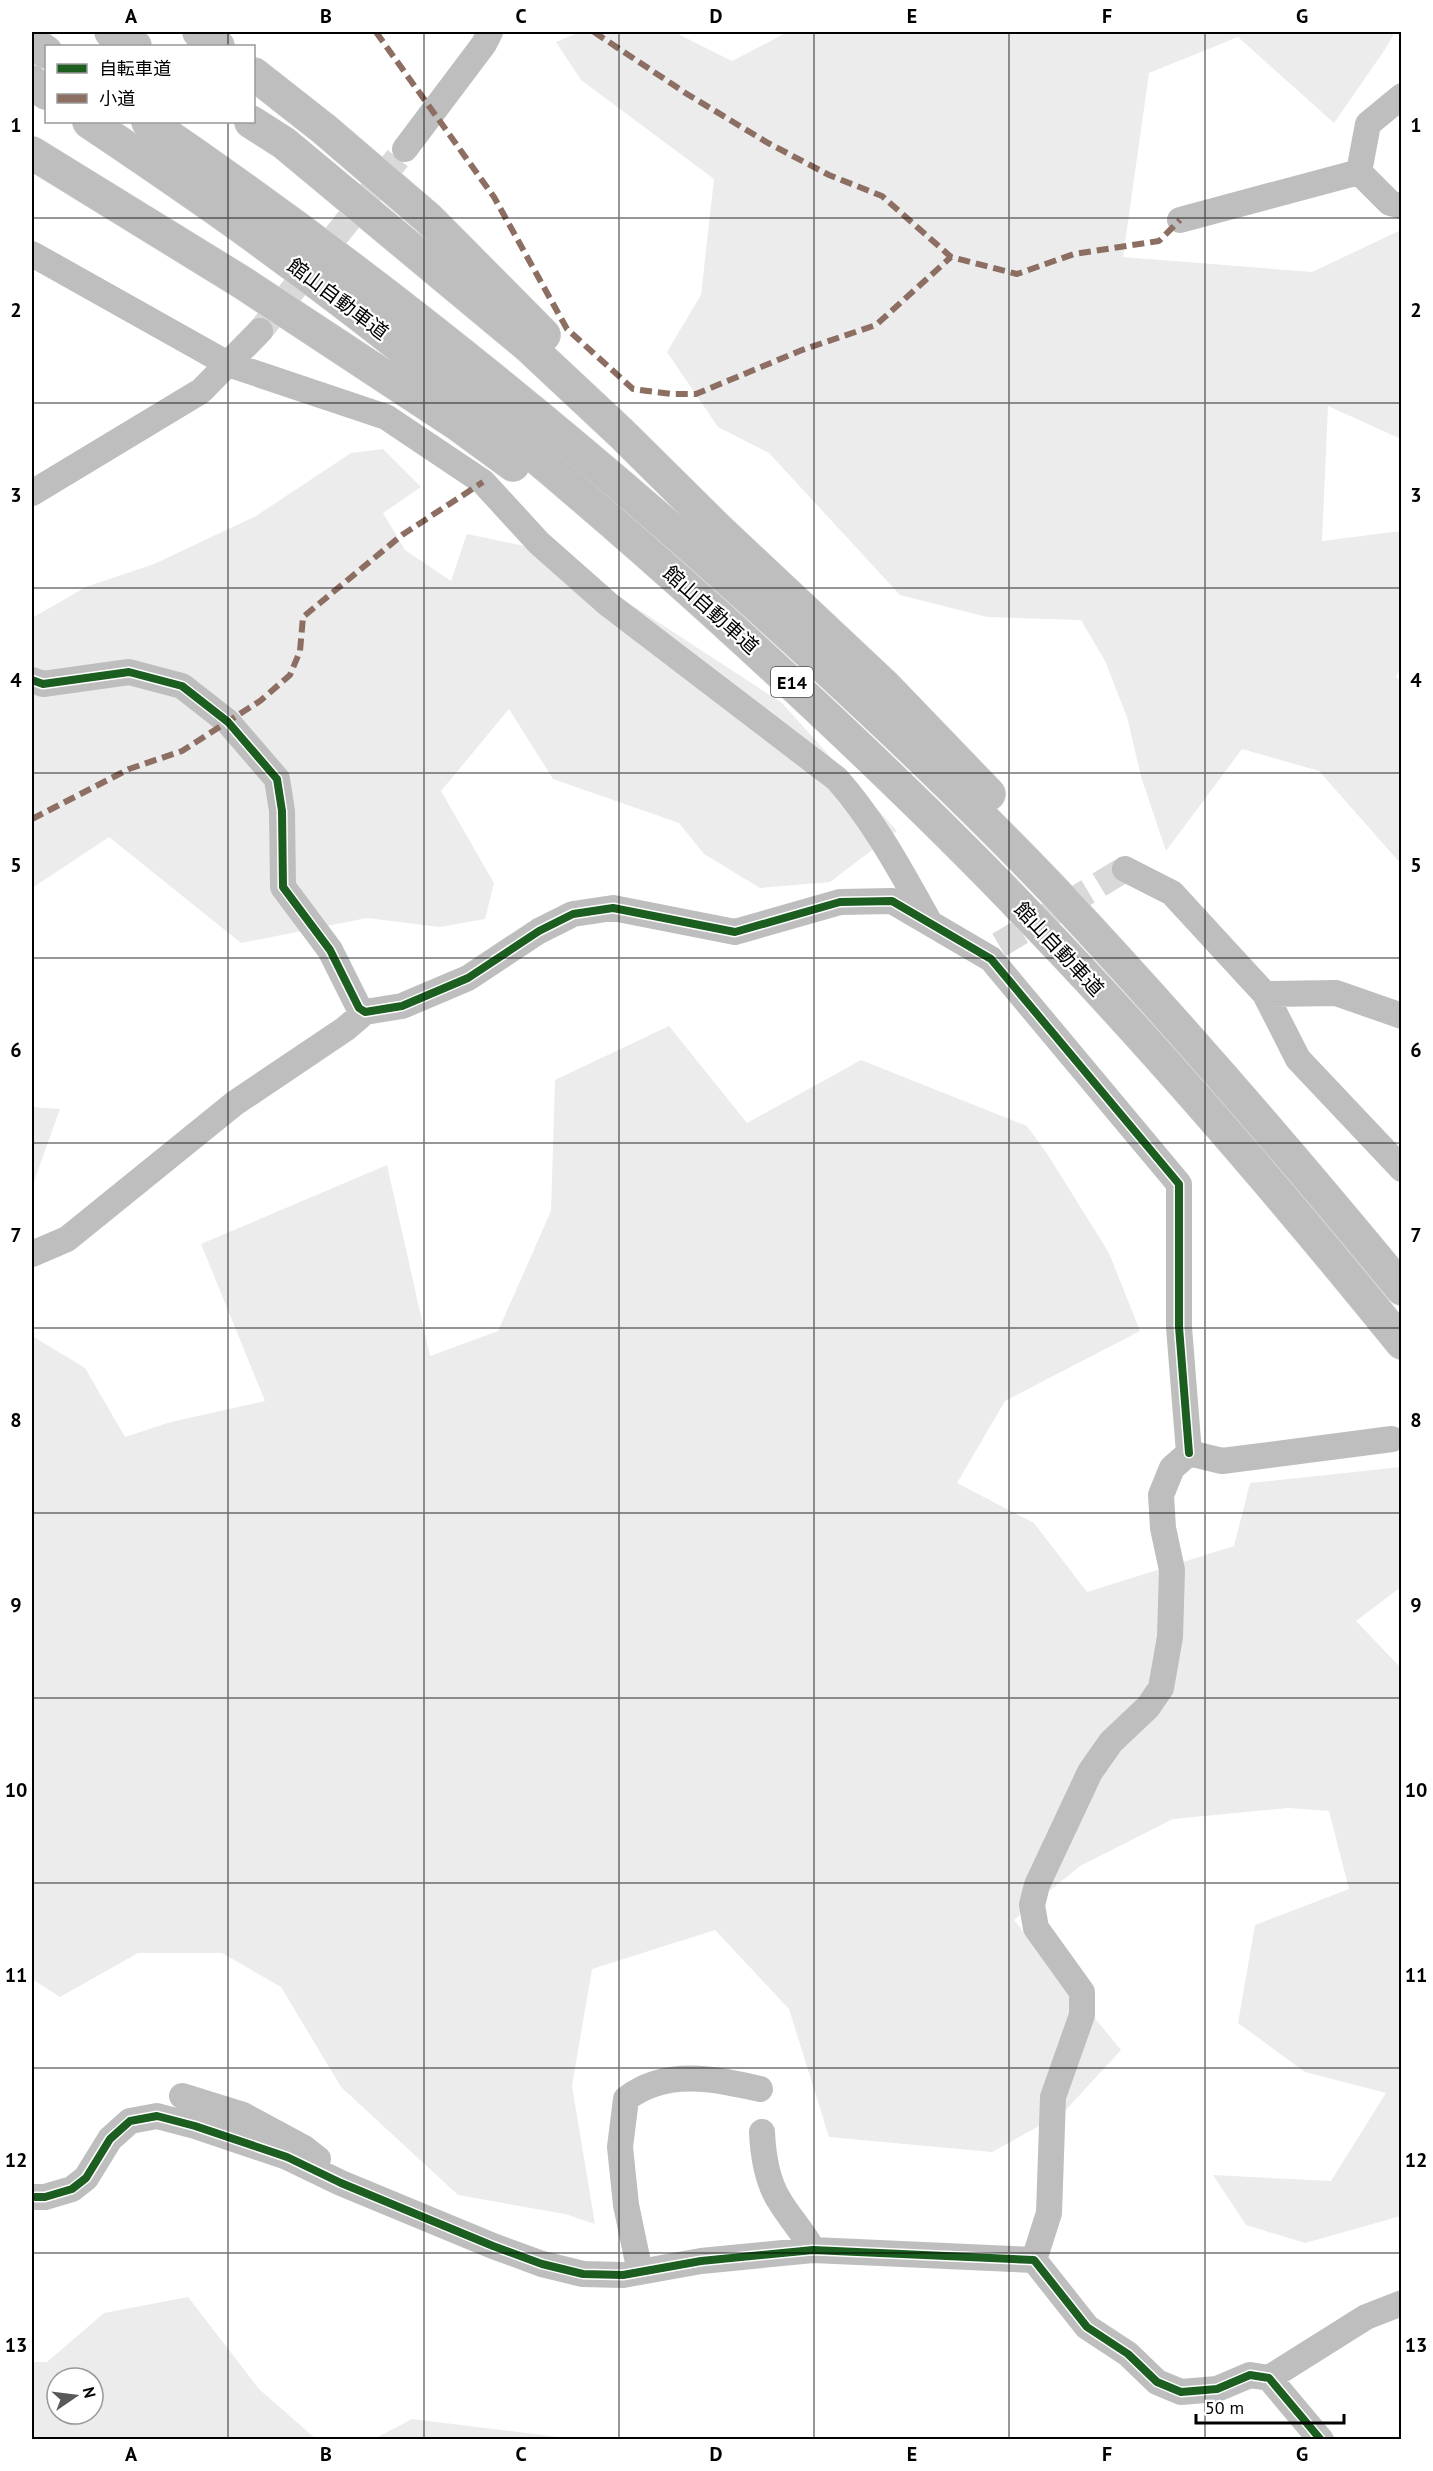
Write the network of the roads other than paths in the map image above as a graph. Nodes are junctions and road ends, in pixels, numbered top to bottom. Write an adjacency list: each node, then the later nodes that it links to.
1 (111, 32): 5 (highway)
2 (199, 32): 6 (highway)
3 (490, 32): 15 (street)
4 (32, 42): 7 (highway)
5 (133, 45)
6 (217, 45)
7 (45, 51)
8 (255, 75): 24 (highway)
9 (32, 82): 10 (highway)
10 (45, 92)
11 (1401, 96): 17 (street)
12 (90, 123): 25 (highway, 館山自動車道 / E14)
13 (149, 123): 32 (highway, 館山自動車道 / E14)
14 (253, 123): 24 (highway)
15 (405, 148)
16 (32, 153): 25 (highway)
17 (1359, 172): 18 (street); 19 (street)
18 (1401, 206)
19 (1180, 220)
20 (32, 254): 22 (street)
21 (260, 331): 22 (street)
22 (228, 364): 23 (street); 28 (street)
23 (32, 493)
24 (719, 530): 32 (highway)
25 (632, 539): 36 (highway, 館山自動車道 / E14)
26 (32, 680): 30 (street)
27 (1125, 869): 29 (street)
28 (930, 923): 30 (street); 38 (street)
29 (1265, 994): 31 (street); 33 (street)
30 (365, 1012): 34 (street)
31 (1401, 1016)
32 (1256, 1113): 35 (highway, 館山自動車道 / E14)
33 (1401, 1169)
34 (32, 1254)
35 (1401, 1289)
36 (1401, 1343)
37 (1392, 1439): 38 (street)
38 (1189, 1453): 45 (street)
39 (760, 2089): 46 (street)
40 (182, 2096): 42 (street)
41 (762, 2132): 44 (street)
42 (341, 2183): 43 (street); 46 (street)
43 (32, 2197)
44 (813, 2250): 45 (street); 46 (street)
45 (1034, 2260): 48 (street)
46 (640, 2272)
47 (1401, 2303): 48 (street)
48 (1269, 2378): 49 (street)
49 (1321, 2439)

